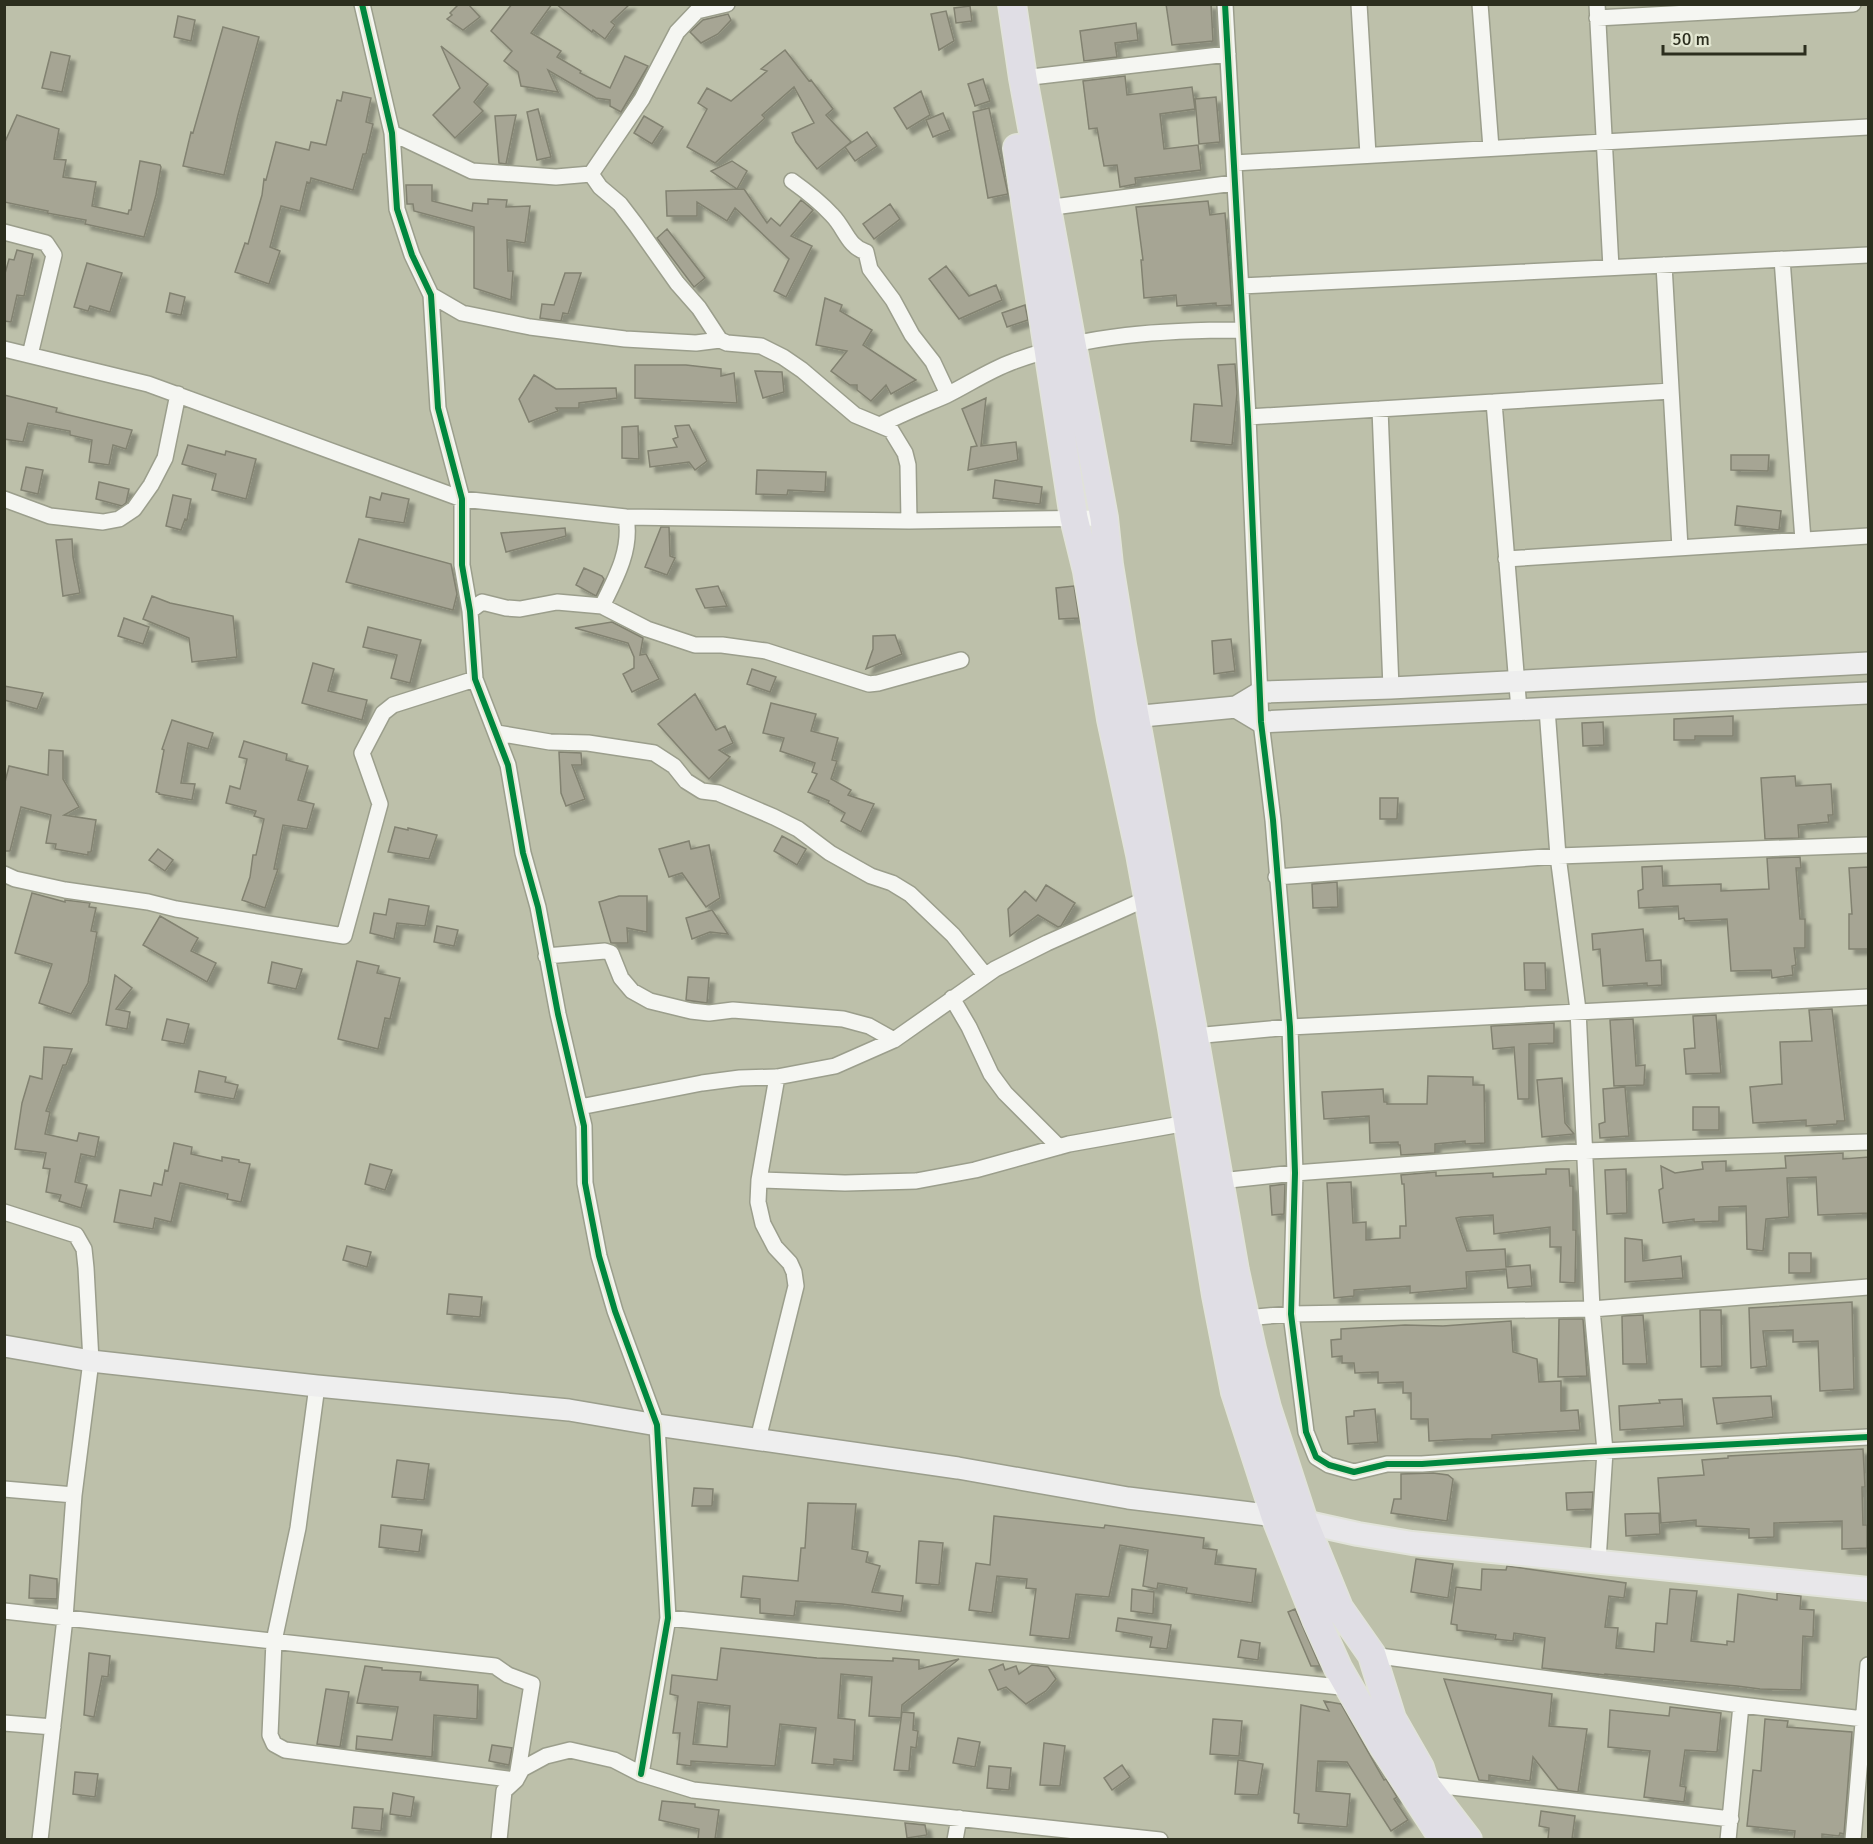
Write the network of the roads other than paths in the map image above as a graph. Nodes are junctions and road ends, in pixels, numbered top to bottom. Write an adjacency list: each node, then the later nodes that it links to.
1 (362, 4): 14 (street)
2 (727, 4): 9 (street)
3 (996, 4): 34 (highway)
4 (1012, 4): 12 (highway)
5 (1225, 4): 11 (street)
6 (1359, 4): 17 (street)
7 (1480, 4): 16 (street)
8 (1852, 4): 10 (street)
9 (693, 8): 19 (street)
10 (1597, 11): 15 (street)
11 (1228, 54): 12 (street); 18 (street)
12 (1023, 78): 22 (highway)
13 (1869, 127): 15 (street)
14 (392, 133): 19 (street); 29 (street)
15 (1604, 142): 16 (street); 27 (street)
16 (1491, 148): 17 (street)
17 (1368, 155): 18 (street)
18 (1234, 163): 21 (street)
19 (591, 174): 31 (street)
20 (792, 181): 38 (street)
21 (1234, 183): 22 (street); 28 (street)
22 (1046, 208): 32 (highway)
23 (4, 232): 35 (street)
24 (1869, 255): 25 (street)
25 (1782, 259): 26 (street); 50 (street)
26 (1664, 265): 27 (street); 36 (street)
27 (1611, 268): 28 (street)
28 (1241, 286): 30 (street)
29 (432, 296): 31 (street); 44 (street)
30 (1243, 330): 32 (street); 41 (street)
31 (720, 340): 42 (street)
32 (1073, 344): 34 (street); 47 (highway)
33 (4, 349): 35 (street)
34 (1047, 352): 38 (street); 46 (highway)
35 (30, 355): 37 (street)
36 (1671, 391): 39 (street); 51 (street)
37 (178, 394): 43 (street); 44 (street)
38 (948, 394): 42 (street)
39 (1494, 402): 40 (street); 52 (street)
40 (1380, 409): 41 (street); 59 (street)
41 (1248, 417): 60 (street)
42 (880, 425): 48 (street)
43 (4, 499)
44 (462, 499): 45 (street); 54 (street)
45 (626, 517): 48 (street); 53 (street)
46 (1074, 518): 47 (street); 48 (street); 65 (highway)
47 (1104, 518): 65 (highway)
48 (909, 521)
49 (1869, 536): 50 (street)
50 (1803, 540): 51 (street)
51 (1680, 548): 52 (street)
52 (1506, 559): 58 (street)
53 (602, 606): 54 (street); 55 (street)
54 (470, 611): 57 (street)
55 (961, 660)
56 (1869, 663): 58 (street)
57 (474, 679): 67 (street); 70 (street)
58 (1518, 681): 59 (street); 64 (street)
59 (1391, 688): 60 (street)
60 (1261, 692): 62 (street); 66 (street)
61 (1869, 693): 63 (street)
62 (1236, 707): 65 (street); 66 (street)
63 (1547, 709): 64 (street); 69 (street)
64 (1520, 710): 66 (street)
65 (1123, 718): 72 (highway); 79 (highway)
66 (1261, 722): 71 (street)
67 (497, 733): 73 (street); 74 (street)
68 (1869, 844): 69 (street)
69 (1558, 856): 71 (street); 77 (street)
70 (4, 874)
71 (1276, 878): 78 (street)
72 (1148, 898): 74 (street); 83 (highway)
73 (546, 956): 80 (street); 82 (street)
74 (985, 975): 76 (street)
75 (1869, 997): 77 (street)
76 (952, 998): 80 (street); 85 (street)
77 (1578, 1010): 78 (street); 86 (street)
78 (1290, 1027): 79 (street); 87 (street)
79 (1194, 1036): 83 (highway)
80 (894, 1040): 81 (street)
81 (777, 1077): 82 (street); 88 (street)
82 (580, 1107): 98 (street)
83 (1198, 1139): 85 (street); 89 (highway); 104 (highway)
84 (1869, 1142): 86 (street)
85 (1059, 1147): 88 (street)
86 (1585, 1151): 87 (street); 92 (street)
87 (1295, 1173): 89 (street); 93 (street)
88 (759, 1180): 100 (street)
89 (1220, 1181): 94 (highway)
90 (4, 1212): 96 (street)
91 (1869, 1287): 92 (street)
92 (1592, 1309): 93 (street); 101 (street)
93 (1291, 1314): 94 (street); 101 (street)
94 (1245, 1318): 105 (highway)
95 (4, 1346): 96 (street)
96 (91, 1361): 97 (street); 103 (street)
97 (316, 1386): 98 (street); 111 (street)
98 (657, 1425): 100 (street); 110 (street)
99 (1869, 1437): 101 (street)
100 (758, 1439): 104 (street)
101 (1605, 1451): 106 (street)
102 (4, 1489): 103 (street)
103 (74, 1495): 109 (street)
104 (1275, 1516): 105 (main road); 114 (highway)
105 (1304, 1522): 106 (main road); 112 (highway)
106 (1598, 1561): 107 (main road)
107 (1869, 1589)
108 (4, 1611): 109 (street)
109 (65, 1618): 111 (street); 118 (street)
110 (668, 1618): 114 (street); 119 (street)
111 (274, 1641): 120 (street); 120 (street)
112 (1372, 1655): 115 (street); 121 (highway)
113 (1869, 1665): 116 (street)
114 (1350, 1688): 128 (highway)
115 (1741, 1705): 116 (street); 123 (street)
116 (1864, 1719): 131 (street)
117 (4, 1724): 118 (street)
118 (53, 1726): 124 (street)
119 (641, 1774): 120 (street); 122 (street)
120 (516, 1780): 125 (street)
121 (1425, 1784): 123 (street); 129 (highway)
122 (959, 1818): 126 (street); 127 (street)
123 (1731, 1818): 130 (street)
124 (40, 1839)
125 (499, 1839)
126 (955, 1839)
127 (1160, 1839)
128 (1444, 1839)
129 (1468, 1839)
130 (1728, 1839)
131 (1853, 1839)

